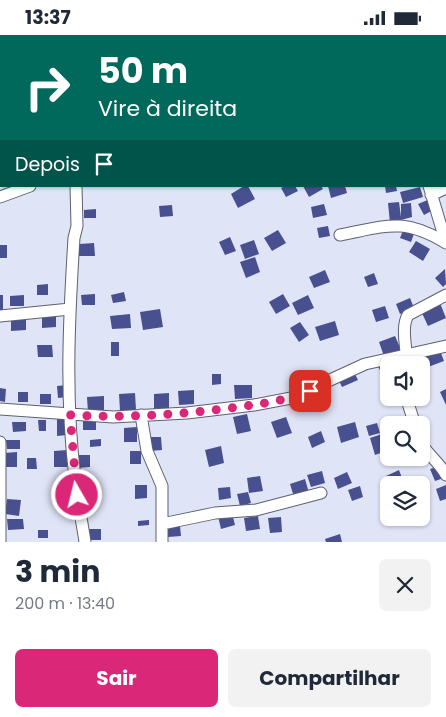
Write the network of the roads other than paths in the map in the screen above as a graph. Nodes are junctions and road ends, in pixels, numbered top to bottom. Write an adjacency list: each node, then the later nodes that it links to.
1 (27, 187): 5 (street)
2 (76, 187): 8 (street)
3 (446, 188): 4 (street)
4 (430, 190): 6 (street)
5 (0, 197)
6 (340, 235)
7 (446, 295): 11 (street)
8 (70, 309): 9 (street); 14 (street)
9 (0, 316)
10 (446, 346): 11 (street)
11 (407, 353): 12 (street); 15 (street)
12 (407, 356)
13 (0, 409): 14 (street)
14 (70, 415): 15 (street); 23 (street)
15 (140, 415): 21 (street)
16 (0, 442): 19 (street)
17 (430, 456): 18 (street)
18 (446, 475)
19 (1, 490): 22 (street)
20 (321, 493): 21 (street)
21 (162, 524): 24 (street)
22 (0, 542)
23 (84, 542)
24 (162, 542)

